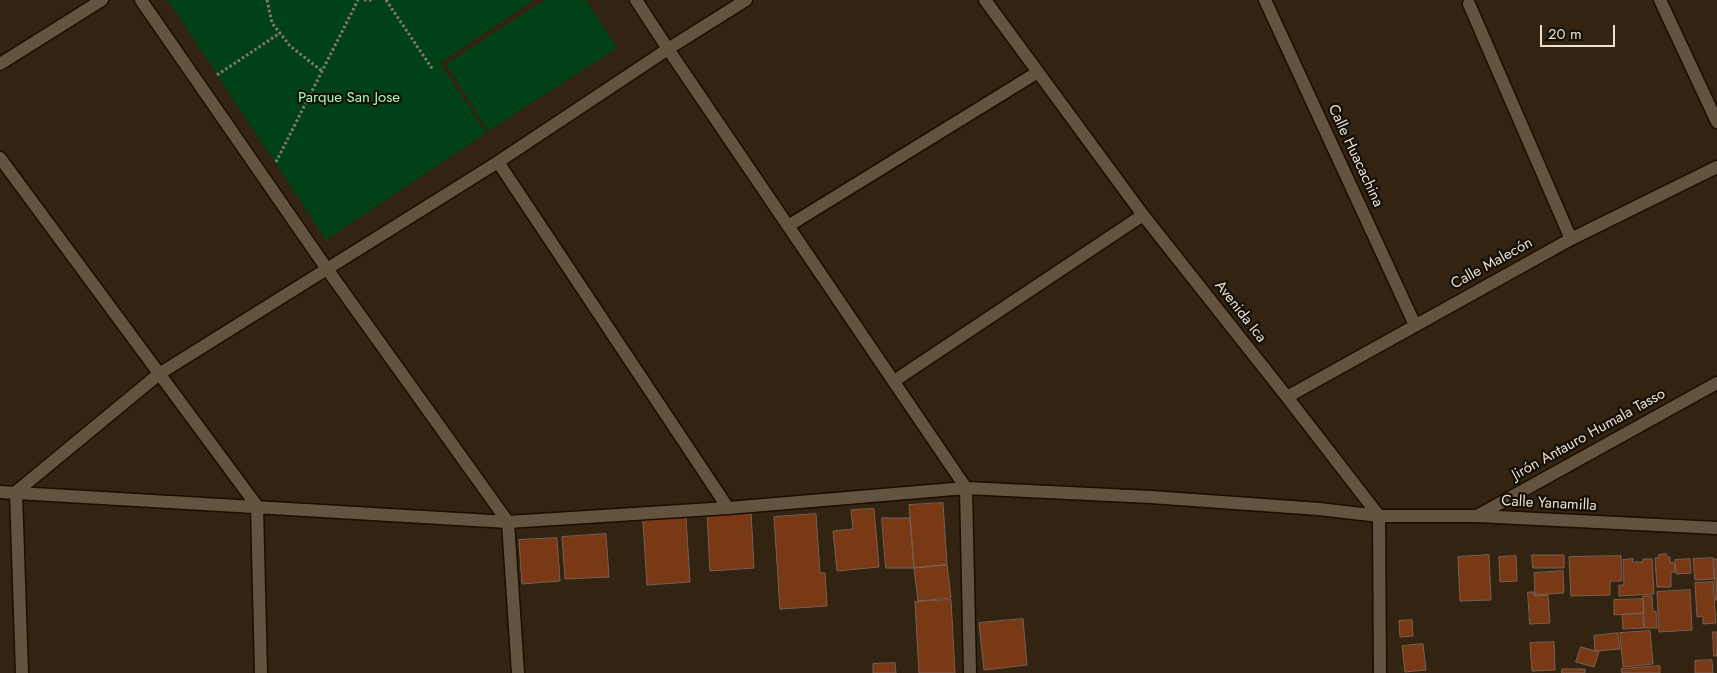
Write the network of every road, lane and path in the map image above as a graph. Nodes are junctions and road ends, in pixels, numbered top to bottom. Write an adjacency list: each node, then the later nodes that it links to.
1 (102, 0): 16 (street)
2 (141, 0): 29 (street)
3 (267, 0): 14 (path)
4 (358, 0): 18 (path)
5 (364, 0): 6 (path)
6 (372, 0)
7 (386, 0): 17 (path)
8 (636, 0): 15 (street)
9 (746, 0): 15 (street)
10 (1265, 0): 30 (street, Calle Huacachina)
11 (1660, 0): 21 (street)
12 (988, 1): 19 (street, Avenida Ica)
13 (1469, 4): 28 (street)
14 (280, 33): 18 (path); 20 (path)
15 (668, 49): 23 (street); 27 (street)
16 (0, 64)
17 (433, 70)
18 (322, 71): 24 (path)
19 (1038, 72): 26 (street, Avenida Ica); 27 (street)
20 (217, 75)
21 (1717, 122)
22 (0, 158): 31 (street)
23 (498, 162): 29 (street); 40 (street)
24 (275, 163)
25 (1717, 167): 28 (street, Calle Malecón)
26 (1143, 215): 32 (street); 34 (street, Avenida Ica)
27 (788, 226): 32 (street)
28 (1571, 239): 30 (street, Calle Malecón)
29 (327, 269): 31 (street); 43 (street)
30 (1415, 325): 34 (street, Calle Malecón)
31 (158, 374): 38 (street); 39 (street)
32 (894, 381): 36 (street)
33 (1717, 383): 42 (street, Jirón Antauro Humala Tasso)
34 (1287, 397): 41 (street, Avenida Ica)
35 (0, 482): 38 (street)
36 (966, 488): 40 (street, Calle Yanamilla); 41 (street, Calle Yanamilla); 48 (street)
37 (0, 492): 38 (street, Calle Yanamilla)
38 (16, 492): 39 (street, Calle Yanamilla); 45 (street)
39 (257, 506): 43 (street, Calle Yanamilla); 46 (street)
40 (728, 508): 43 (street, Calle Yanamilla)
41 (1379, 516): 42 (street, Calle Yanamilla); 49 (street)
42 (1477, 516): 44 (street, Calle Yanamilla)
43 (508, 522): 47 (street)
44 (1717, 528)
45 (22, 673)
46 (261, 673)
47 (518, 673)
48 (970, 673)
49 (1380, 673)

